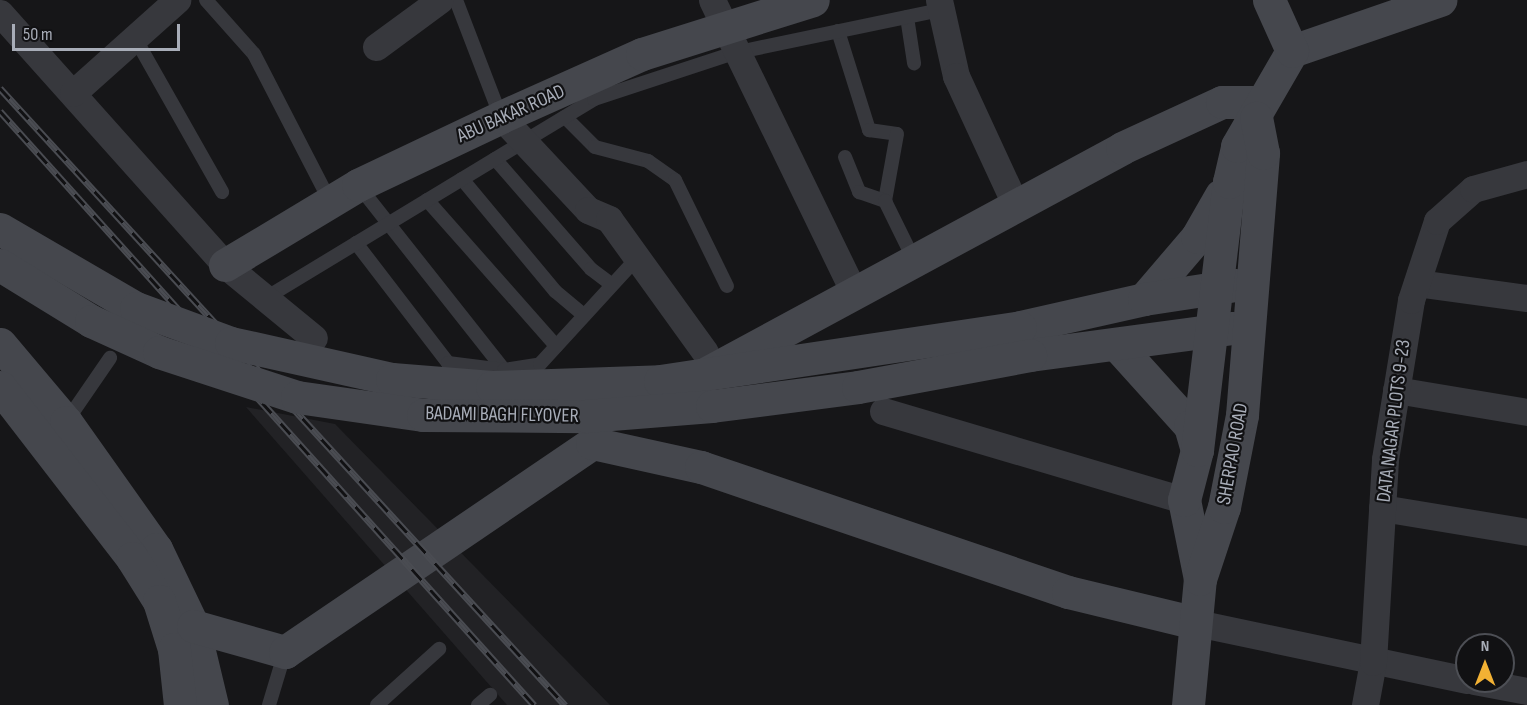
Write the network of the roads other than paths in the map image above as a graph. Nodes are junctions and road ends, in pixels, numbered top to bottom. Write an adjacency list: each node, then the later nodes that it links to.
1 (177, 0): 13 (street)
2 (206, 0): 31 (lane)
3 (440, 0): 15 (street)
4 (456, 0): 20 (lane)
5 (712, 0): 14 (street)
6 (1269, 0): 16 (street)
7 (1440, 0): 16 (street)
8 (804, 1): 14 (street, ABU BAKAR ROAD)
9 (939, 5): 11 (lane); 33 (street)
10 (0, 13): 18 (street)
11 (907, 17): 12 (lane); 17 (lane)
12 (838, 31): 14 (lane); 32 (lane)
13 (135, 38): 18 (street); 29 (lane)
14 (729, 42): 20 (street, ABU BAKAR ROAD); 21 (lane); 46 (street)
15 (376, 47)
16 (1292, 51): 19 (street)
17 (914, 63)
18 (73, 93): 40 (street)
19 (1259, 110): 27 (street); 33 (street); 41 (street, SHERPAO ROAD)
20 (501, 117): 22 (street); 28 (street, ABU BAKAR ROAD)
21 (565, 117): 22 (lane); 44 (lane)
22 (525, 142): 24 (lane); 37 (street)
23 (844, 157): 32 (lane)
24 (495, 159): 26 (lane); 43 (lane)
25 (1527, 174): 42 (street, DATA NAGAR PLOTS 9-23)
26 (462, 179): 30 (lane); 50 (lane)
27 (1228, 182): 45 (street, SHERPAO ROAD); 49 (street)
28 (358, 185): 31 (street, ABU BAKAR ROAD); 34 (lane)
29 (222, 192)
30 (427, 200): 34 (lane); 57 (lane)
31 (330, 201): 40 (street, ABU BAKAR ROAD)
32 (885, 201): 38 (lane)
33 (1016, 206): 38 (street)
34 (389, 223): 36 (lane); 60 (lane)
35 (0, 229): 54 (street, BADAMI BAGH FLYOVER, bridge)
36 (356, 243): 47 (lane); 60 (lane)
37 (637, 258): 43 (lane); 58 (street)
38 (915, 262): 46 (street)
39 (0, 265): 54 (street, BADAMI BAGH FLYOVER, bridge)
40 (225, 265): 47 (street)
41 (1253, 283): 45 (street); 51 (street, SHERPAO ROAD)
42 (1417, 283): 48 (street); 61 (street, DATA NAGAR PLOTS 9-23)
43 (612, 285): 50 (lane)
44 (728, 286)
45 (1216, 288): 49 (street); 52 (street, SHERPAO ROAD)
46 (854, 293): 66 (street)
47 (269, 296): 53 (street)
48 (1527, 298)
49 (1144, 299): 54 (street)
50 (584, 315): 57 (lane)
51 (1249, 326): 52 (street); 71 (street, SHERPAO ROAD)
52 (1211, 330): 56 (street); 67 (street, SHERPAO ROAD)
53 (314, 338)
54 (1025, 341): 56 (street)
55 (0, 344): 65 (street)
56 (1116, 344): 67 (street)
57 (556, 346): 60 (lane)
58 (705, 352)
59 (110, 358): 65 (lane)
60 (504, 370)
61 (1396, 390): 64 (street); 69 (street, DATA NAGAR PLOTS 9-23)
62 (3, 398): 79 (street)
63 (883, 411): 68 (street)
64 (1527, 412)
65 (66, 422): 73 (street)
66 (592, 443): 72 (street); 75 (street)
67 (1197, 450): 68 (street, SHERPAO ROAD)
68 (1184, 500): 71 (street, SHERPAO ROAD)
69 (1382, 508): 70 (street); 76 (street, DATA NAGAR PLOTS 9-23)
70 (1527, 532)
71 (1200, 579): 72 (street, SHERPAO ROAD)
72 (1192, 622): 76 (street); 84 (street, SHERPAO ROAD)
73 (193, 626): 75 (street); 80 (street)
74 (439, 649): 82 (lane)
75 (285, 652): 81 (lane)
76 (1373, 662): 77 (street); 85 (street, DATA NAGAR PLOTS 9-23)
77 (1455, 678)
78 (490, 695): 83 (lane)
79 (180, 705)
80 (212, 705)
81 (268, 705)
82 (377, 705)
83 (478, 705)
84 (1188, 705)
85 (1365, 705)

